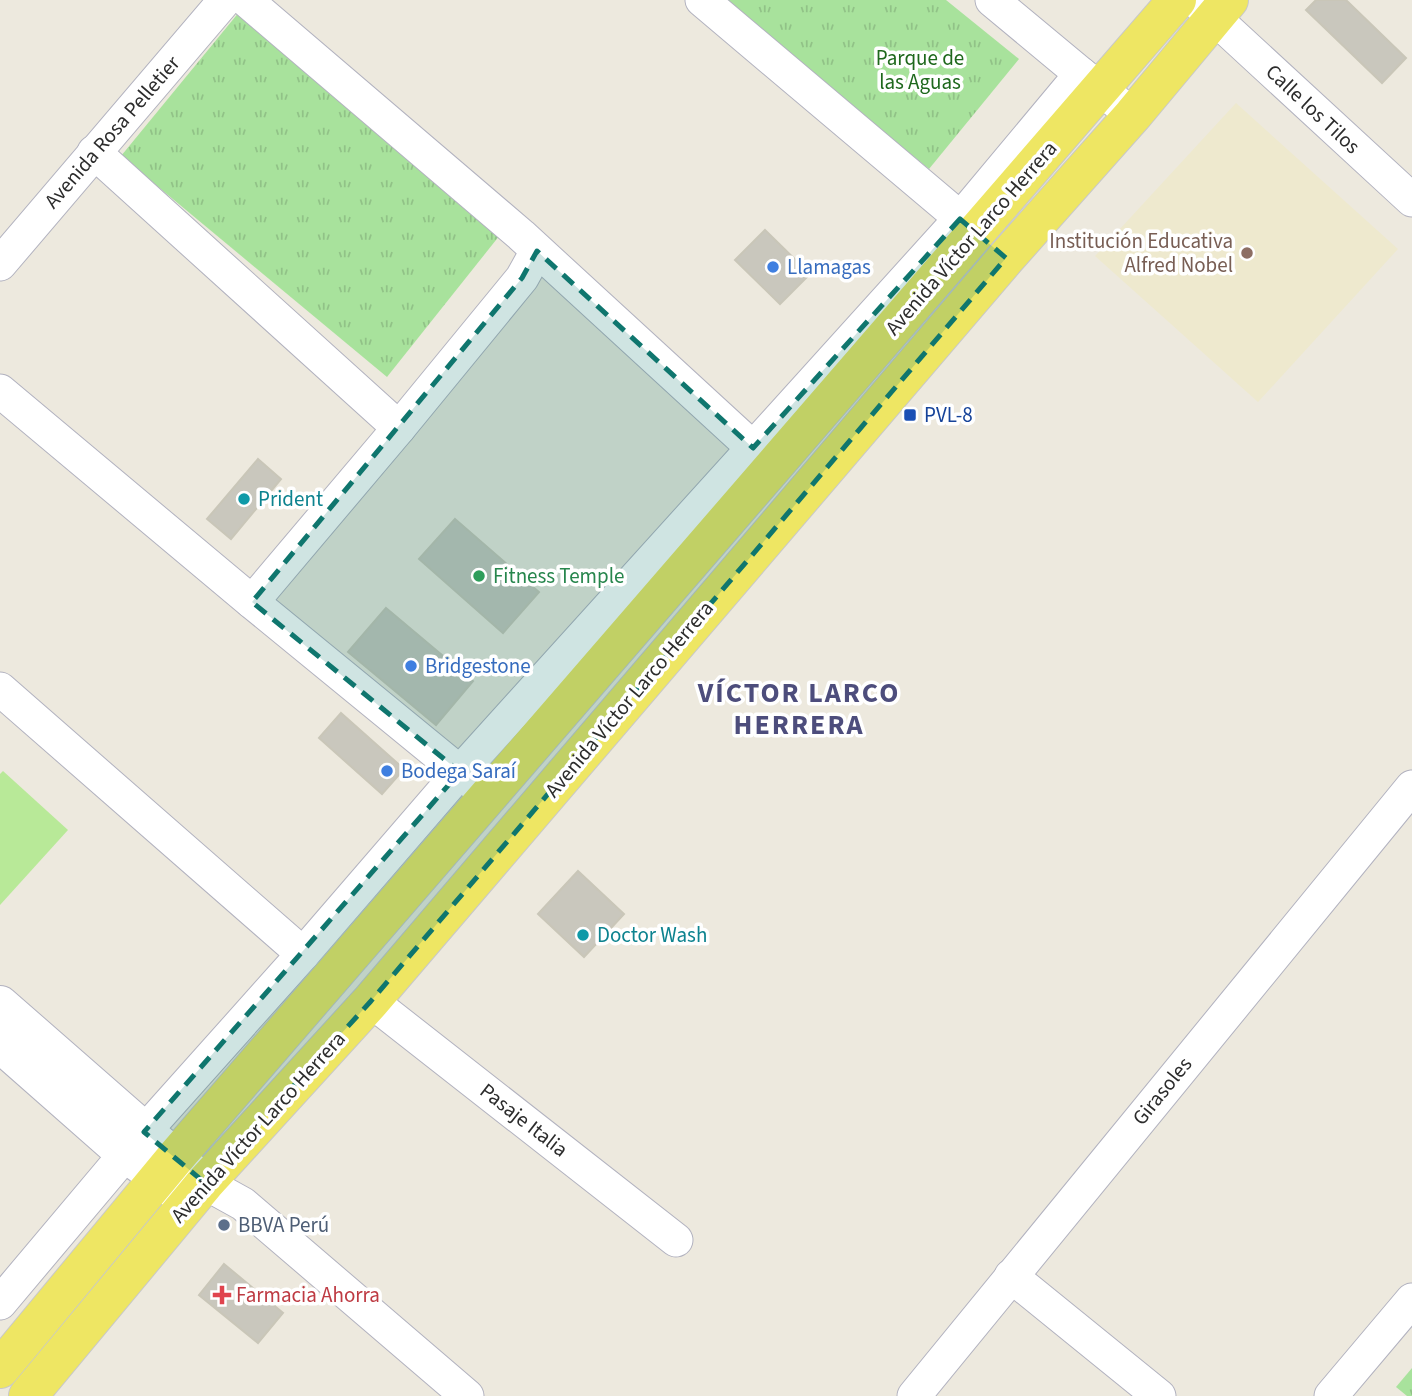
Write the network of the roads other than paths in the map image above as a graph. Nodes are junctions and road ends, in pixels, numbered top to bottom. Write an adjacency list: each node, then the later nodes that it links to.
1 (225, 0): 9 (street, Avenida Rosa Pelletier)
2 (246, 0): 12 (street)
3 (702, 0): 11 (street)
4 (992, 0): 7 (street)
5 (1178, 0): 7 (main road, Avenida Víctor Larco Herrera)
6 (1212, 6): 8 (main road, Avenida Víctor Larco Herrera); 10 (street, Calle los Tilos)
7 (1090, 82): 8 (street); 11 (main road, Avenida Víctor Larco Herrera)
8 (1133, 115): 13 (main road, Avenida Víctor Larco Herrera)
9 (94, 152): 14 (street, Avenida Rosa Pelletier); 16 (street)
10 (1412, 200)
11 (968, 225): 13 (street); 17 (street, Avenida Víctor Larco Herrera); 20 (main road, Avenida Víctor Larco Herrera)
12 (537, 251): 16 (street); 17 (street)
13 (1006, 258): 23 (main road, Avenida Víctor Larco Herrera)
14 (0, 264)
15 (0, 391): 18 (street)
16 (399, 428): 18 (street)
17 (753, 448): 20 (street, Avenida Víctor Larco Herrera)
18 (252, 601): 20 (street)
19 (0, 689): 22 (street)
20 (475, 784): 22 (street, Avenida Víctor Larco Herrera); 27 (main road, Avenida Víctor Larco Herrera)
21 (1412, 787): 30 (street, Girasoles)
22 (303, 954): 26 (street, Avenida Víctor Larco Herrera)
23 (371, 1001): 28 (main road, Avenida Víctor Larco Herrera); 29 (street, Pasaje Italia)
24 (0, 1004): 26 (street)
25 (0, 1043): 26 (street)
26 (135, 1143): 27 (street); 32 (street, Avenida Víctor Larco Herrera)
27 (167, 1168): 28 (street); 33 (main road, Avenida Víctor Larco Herrera)
28 (197, 1193): 34 (main road, Avenida Víctor Larco Herrera); 35 (street)
29 (676, 1240)
30 (1011, 1276): 36 (street, Girasoles); 37 (street)
31 (1412, 1300): 38 (street)
32 (0, 1303)
33 (3, 1360)
34 (28, 1396)
35 (467, 1396)
36 (914, 1396)
37 (1158, 1396)
38 (1331, 1396)

